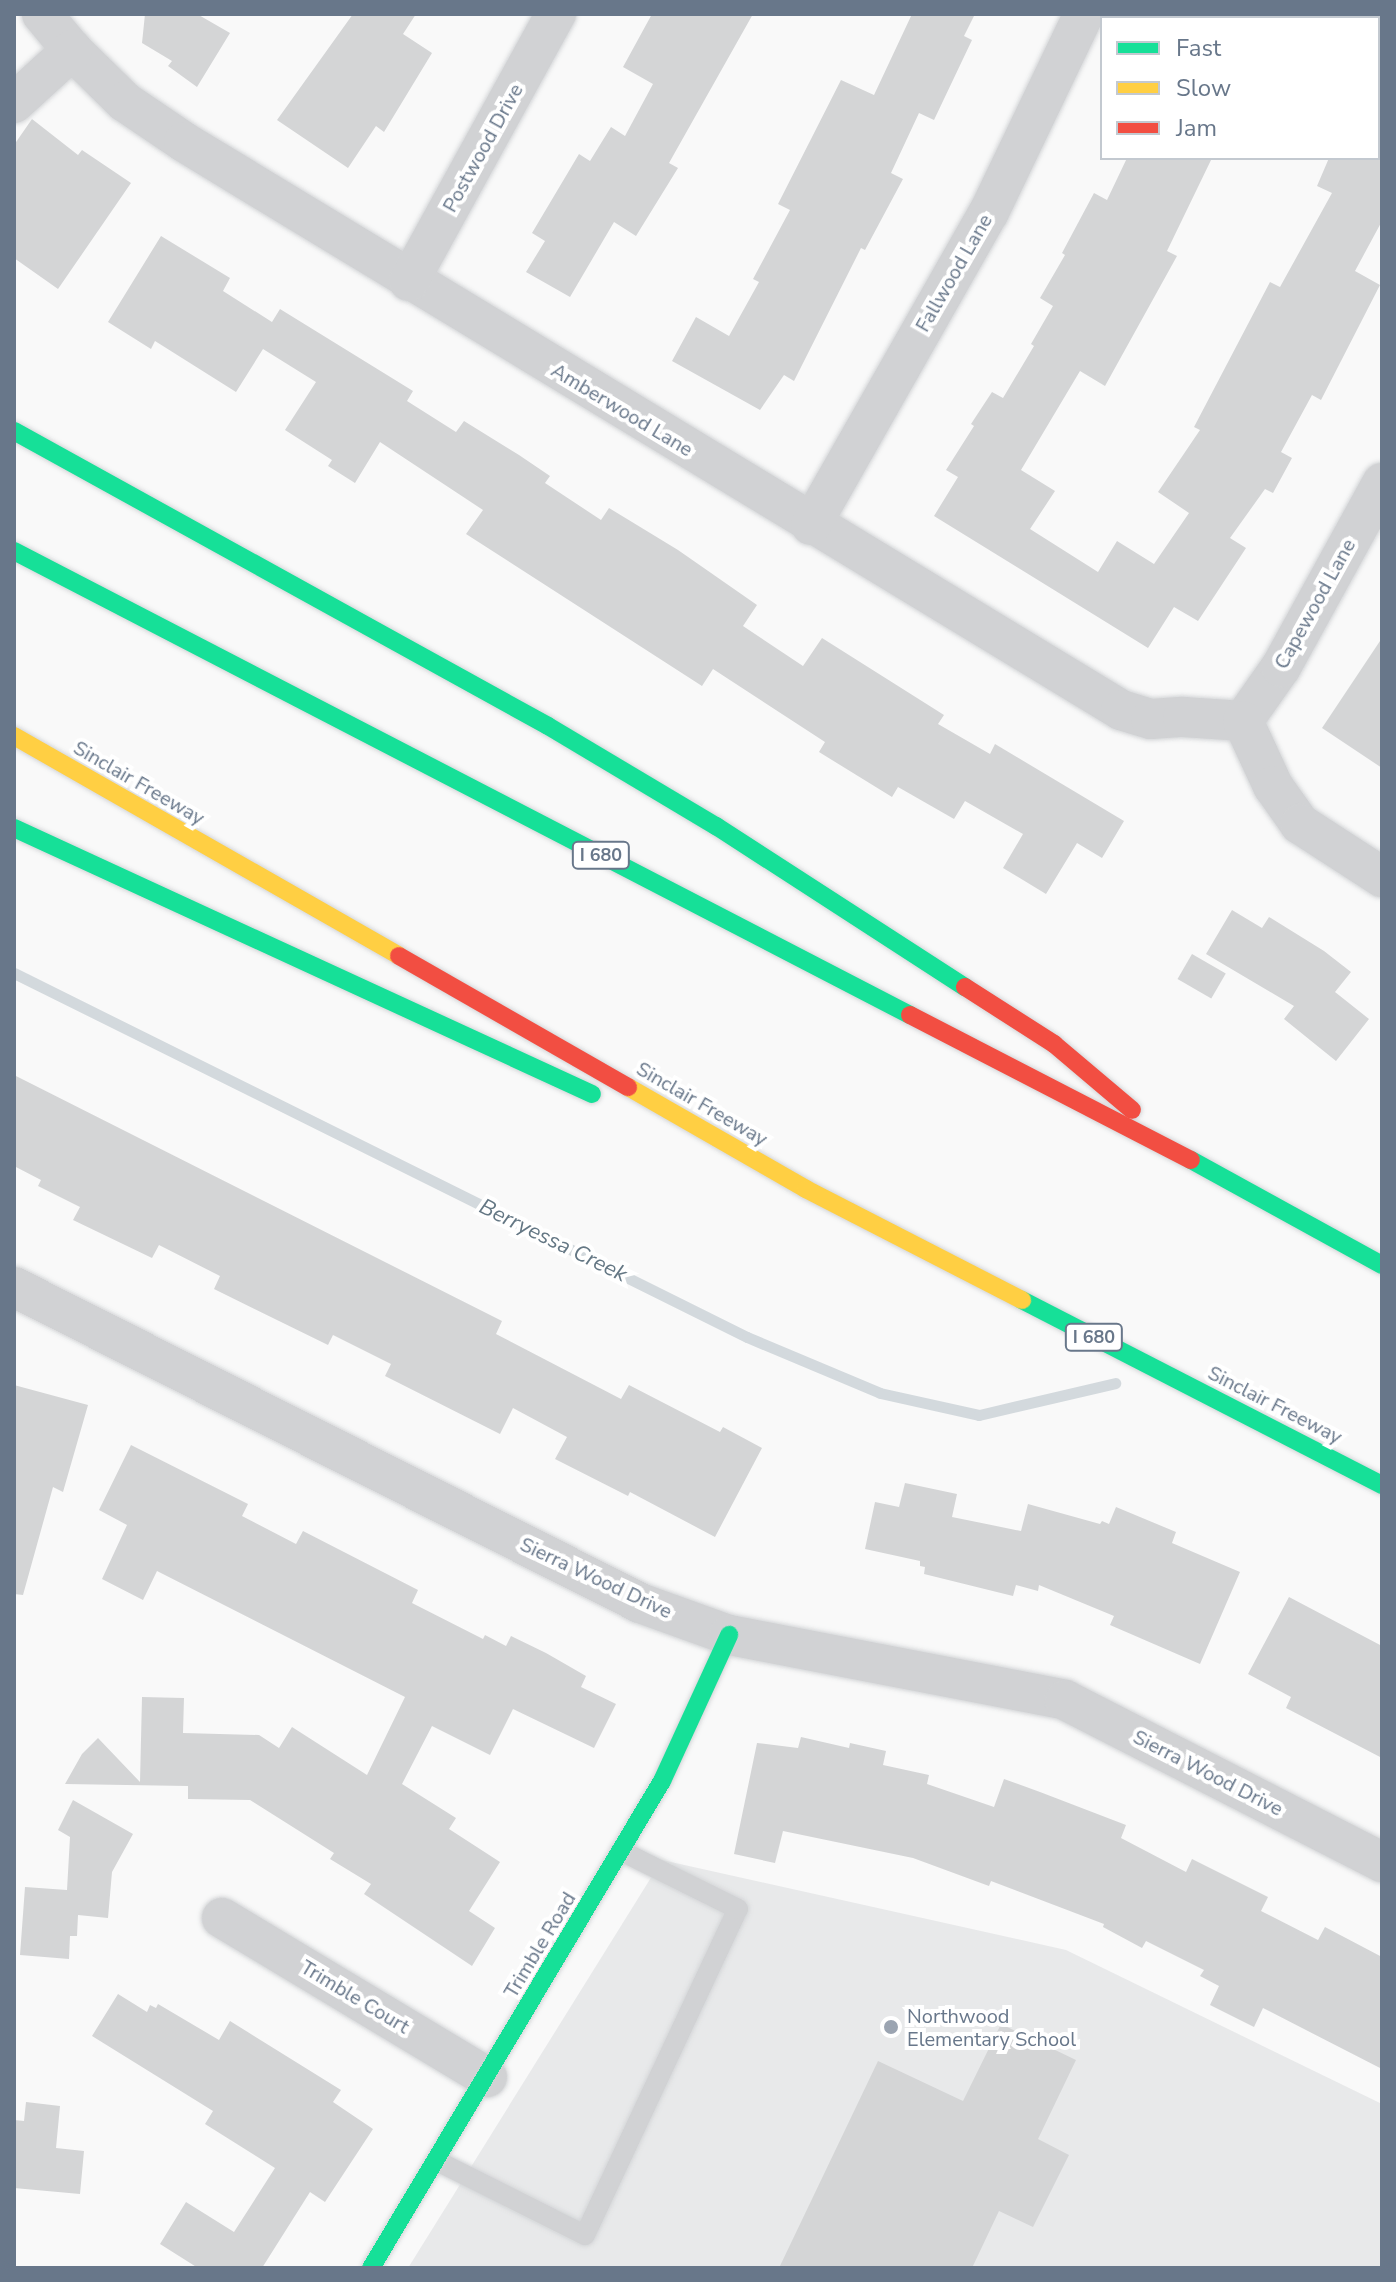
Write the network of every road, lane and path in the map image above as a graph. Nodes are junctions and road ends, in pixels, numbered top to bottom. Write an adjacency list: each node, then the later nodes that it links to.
1 (42, 14): 4 (street, Amberwood Lane)
2 (556, 14): 6 (street, Postwood Drive)
3 (1084, 14): 9 (street, Fallwood Lane)
4 (72, 50): 5 (street); 6 (street, Amberwood Lane)
5 (14, 103)
6 (409, 281): 9 (street, Amberwood Lane)
7 (14, 431): 17 (main road)
8 (1382, 483): 11 (street, Capewood Lane)
9 (811, 525): 11 (street, Amberwood Lane)
10 (14, 551): 17 (main road, I 680)
11 (1243, 721): 14 (street)
12 (14, 736): 18 (main road, Sinclair Freeway / I 680)
13 (14, 828): 15 (main road)
14 (1382, 877)
15 (603, 1100)
16 (632, 1112): 18 (main road)
17 (1189, 1159): 19 (main road, I 680)
18 (806, 1189): 21 (main road, Sinclair Freeway / I 680)
19 (1382, 1265)
20 (14, 1287): 22 (street, Sierra Wood Drive)
21 (1382, 1485)
22 (729, 1635): 23 (main road, Trimble Road); 24 (street, Sierra Wood Drive)
23 (621, 1851): 26 (main road, Trimble Road); 27 (lane)
24 (1382, 1862)
25 (222, 1918): 26 (street, Trimble Court)
26 (487, 2077): 27 (main road, Trimble Road)
27 (437, 2161): 28 (main road, Trimble Road)
28 (371, 2268)

